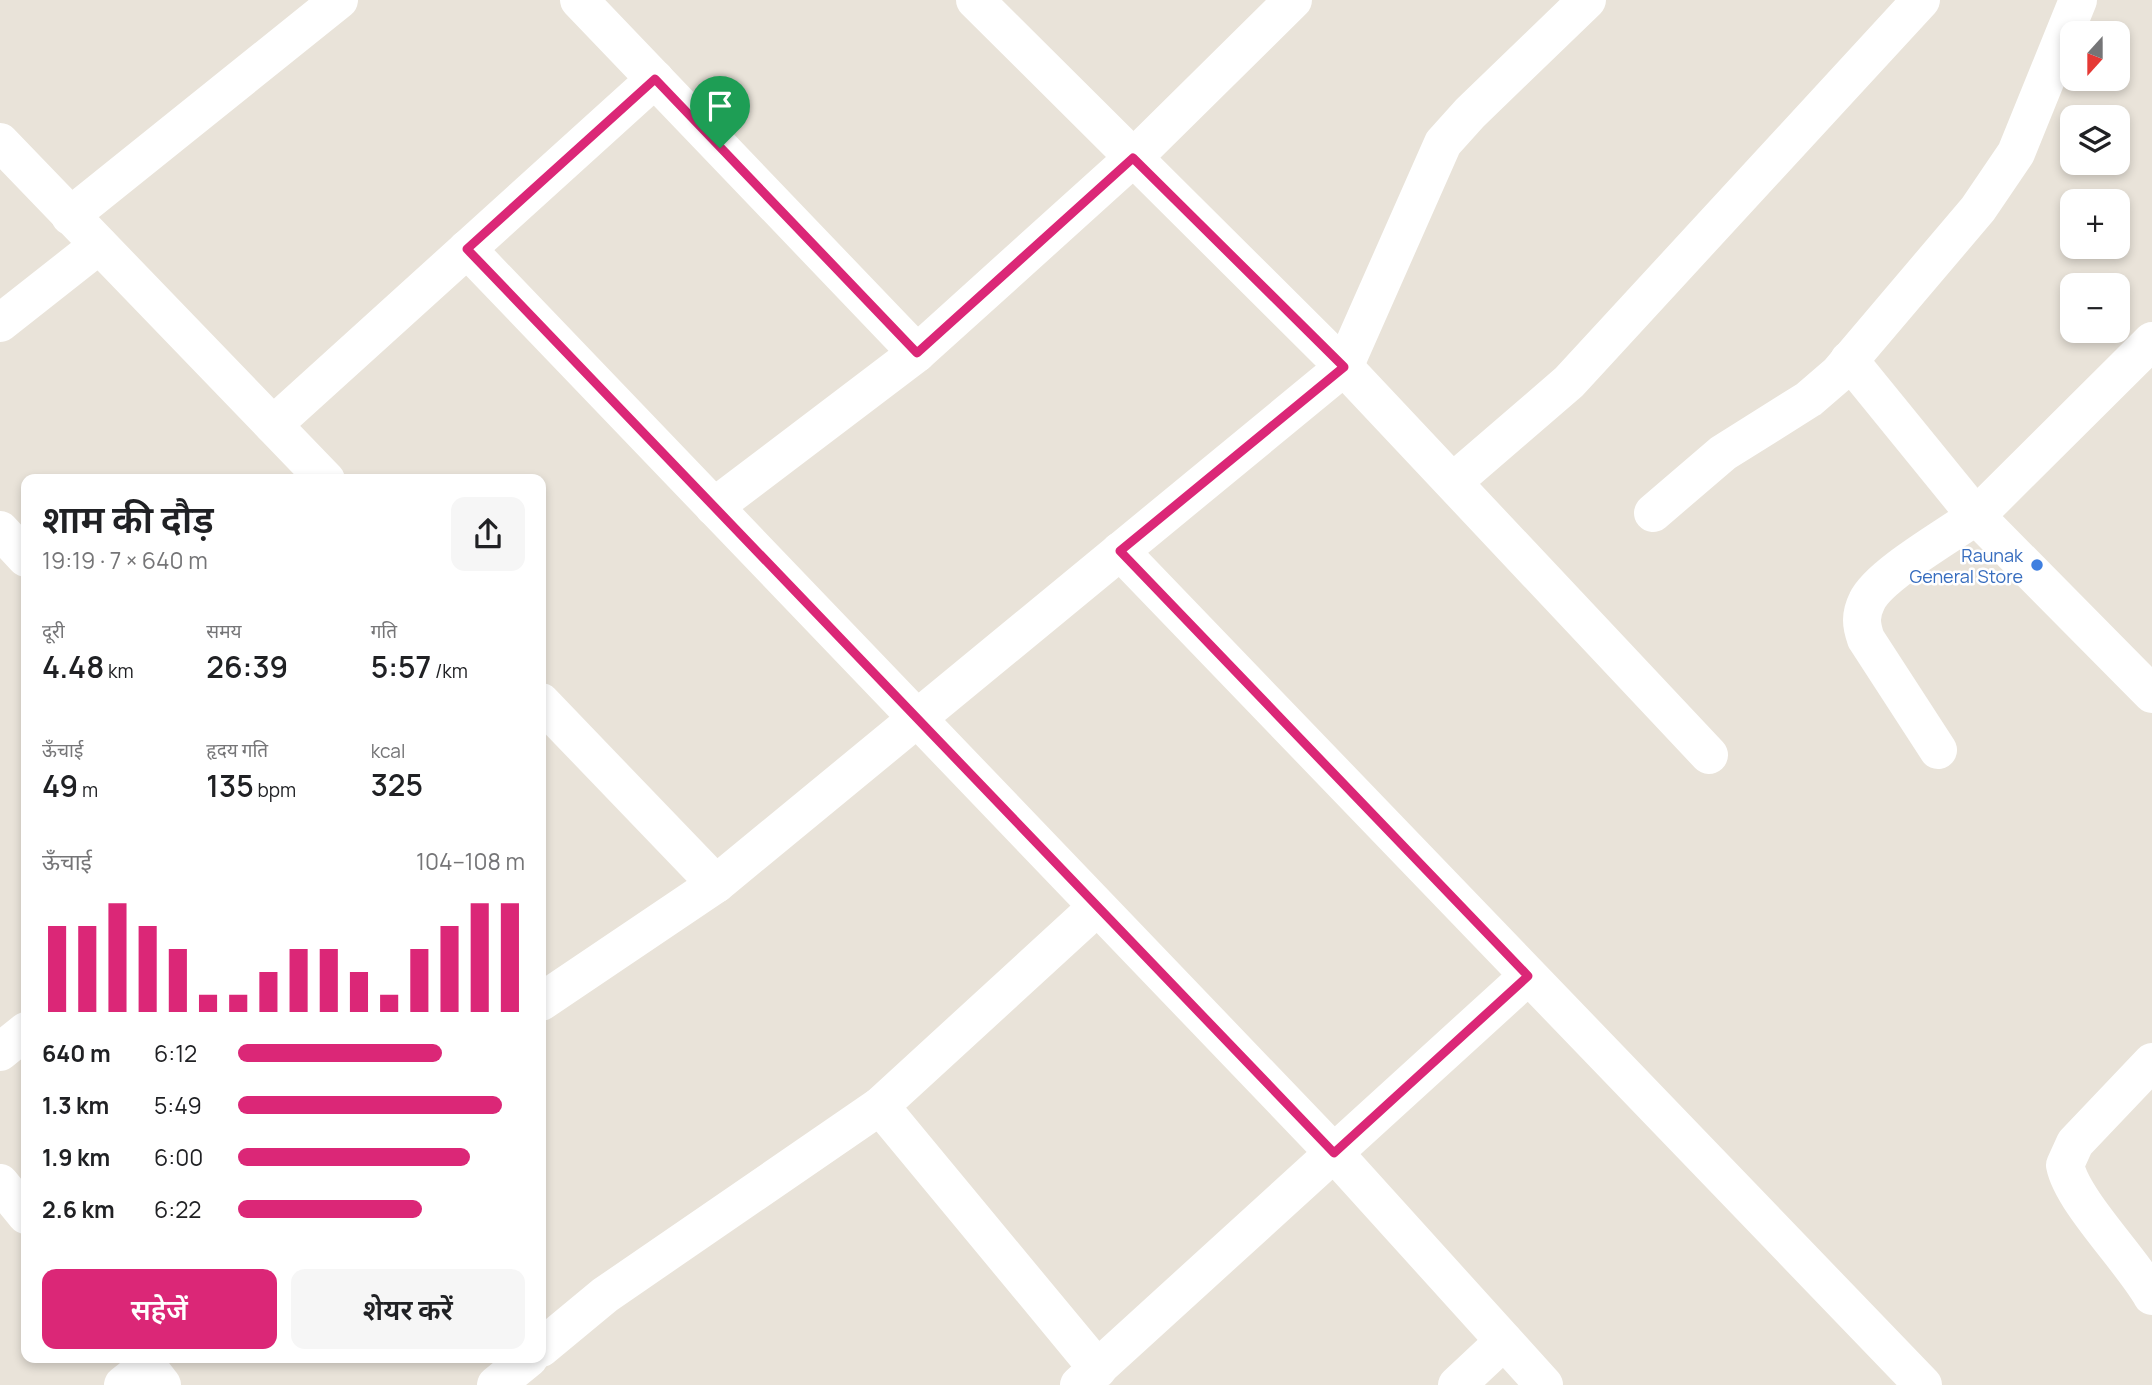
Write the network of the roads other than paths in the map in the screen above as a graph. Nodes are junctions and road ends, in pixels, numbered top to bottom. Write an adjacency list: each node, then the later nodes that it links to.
1 (339, 0): 11 (street)
2 (579, 0): 8 (street)
3 (975, 0): 10 (street)
4 (1293, 0): 10 (street)
5 (1587, 0): 18 (street)
6 (1921, 0): 21 (street)
7 (2078, 0): 17 (street)
8 (655, 79): 13 (street); 16 (street)
9 (0, 142): 11 (street)
10 (1133, 158): 16 (street); 18 (street)
11 (71, 216): 12 (street)
12 (99, 245): 14 (street); 19 (street)
13 (467, 249): 19 (street); 22 (street)
14 (0, 323)
15 (2152, 341): 24 (street)
16 (917, 353): 22 (street)
17 (1849, 360): 23 (street); 24 (street)
18 (1344, 367): 21 (street); 26 (street)
19 (273, 425): 20 (street)
20 (320, 474)
21 (1452, 482): 32 (street)
22 (714, 507): 30 (street)
23 (1653, 513)
24 (1976, 516): 28 (street); 31 (street)
25 (0, 530): 27 (street)
26 (1120, 551): 30 (street); 35 (street)
27 (21, 553)
28 (2152, 694)
29 (546, 707): 33 (street)
30 (917, 719): 33 (street); 34 (street)
31 (1938, 750)
32 (1709, 755)
33 (716, 884): 36 (street)
34 (1097, 907): 40 (street); 41 (street)
35 (1528, 976): 41 (street); 52 (street)
36 (546, 999)
37 (21, 1035): 38 (street)
38 (0, 1052)
39 (2152, 1062): 44 (street)
40 (880, 1106): 46 (street); 48 (street)
41 (1334, 1153): 45 (street); 48 (street)
42 (0, 1183): 43 (street)
43 (21, 1209)
44 (2152, 1296)
45 (1504, 1341): 50 (street); 51 (street)
46 (546, 1344)
47 (523, 1363): 49 (street)
48 (1088, 1377)
49 (496, 1385)
50 (1457, 1385)
51 (1544, 1385)
52 (1923, 1385)

